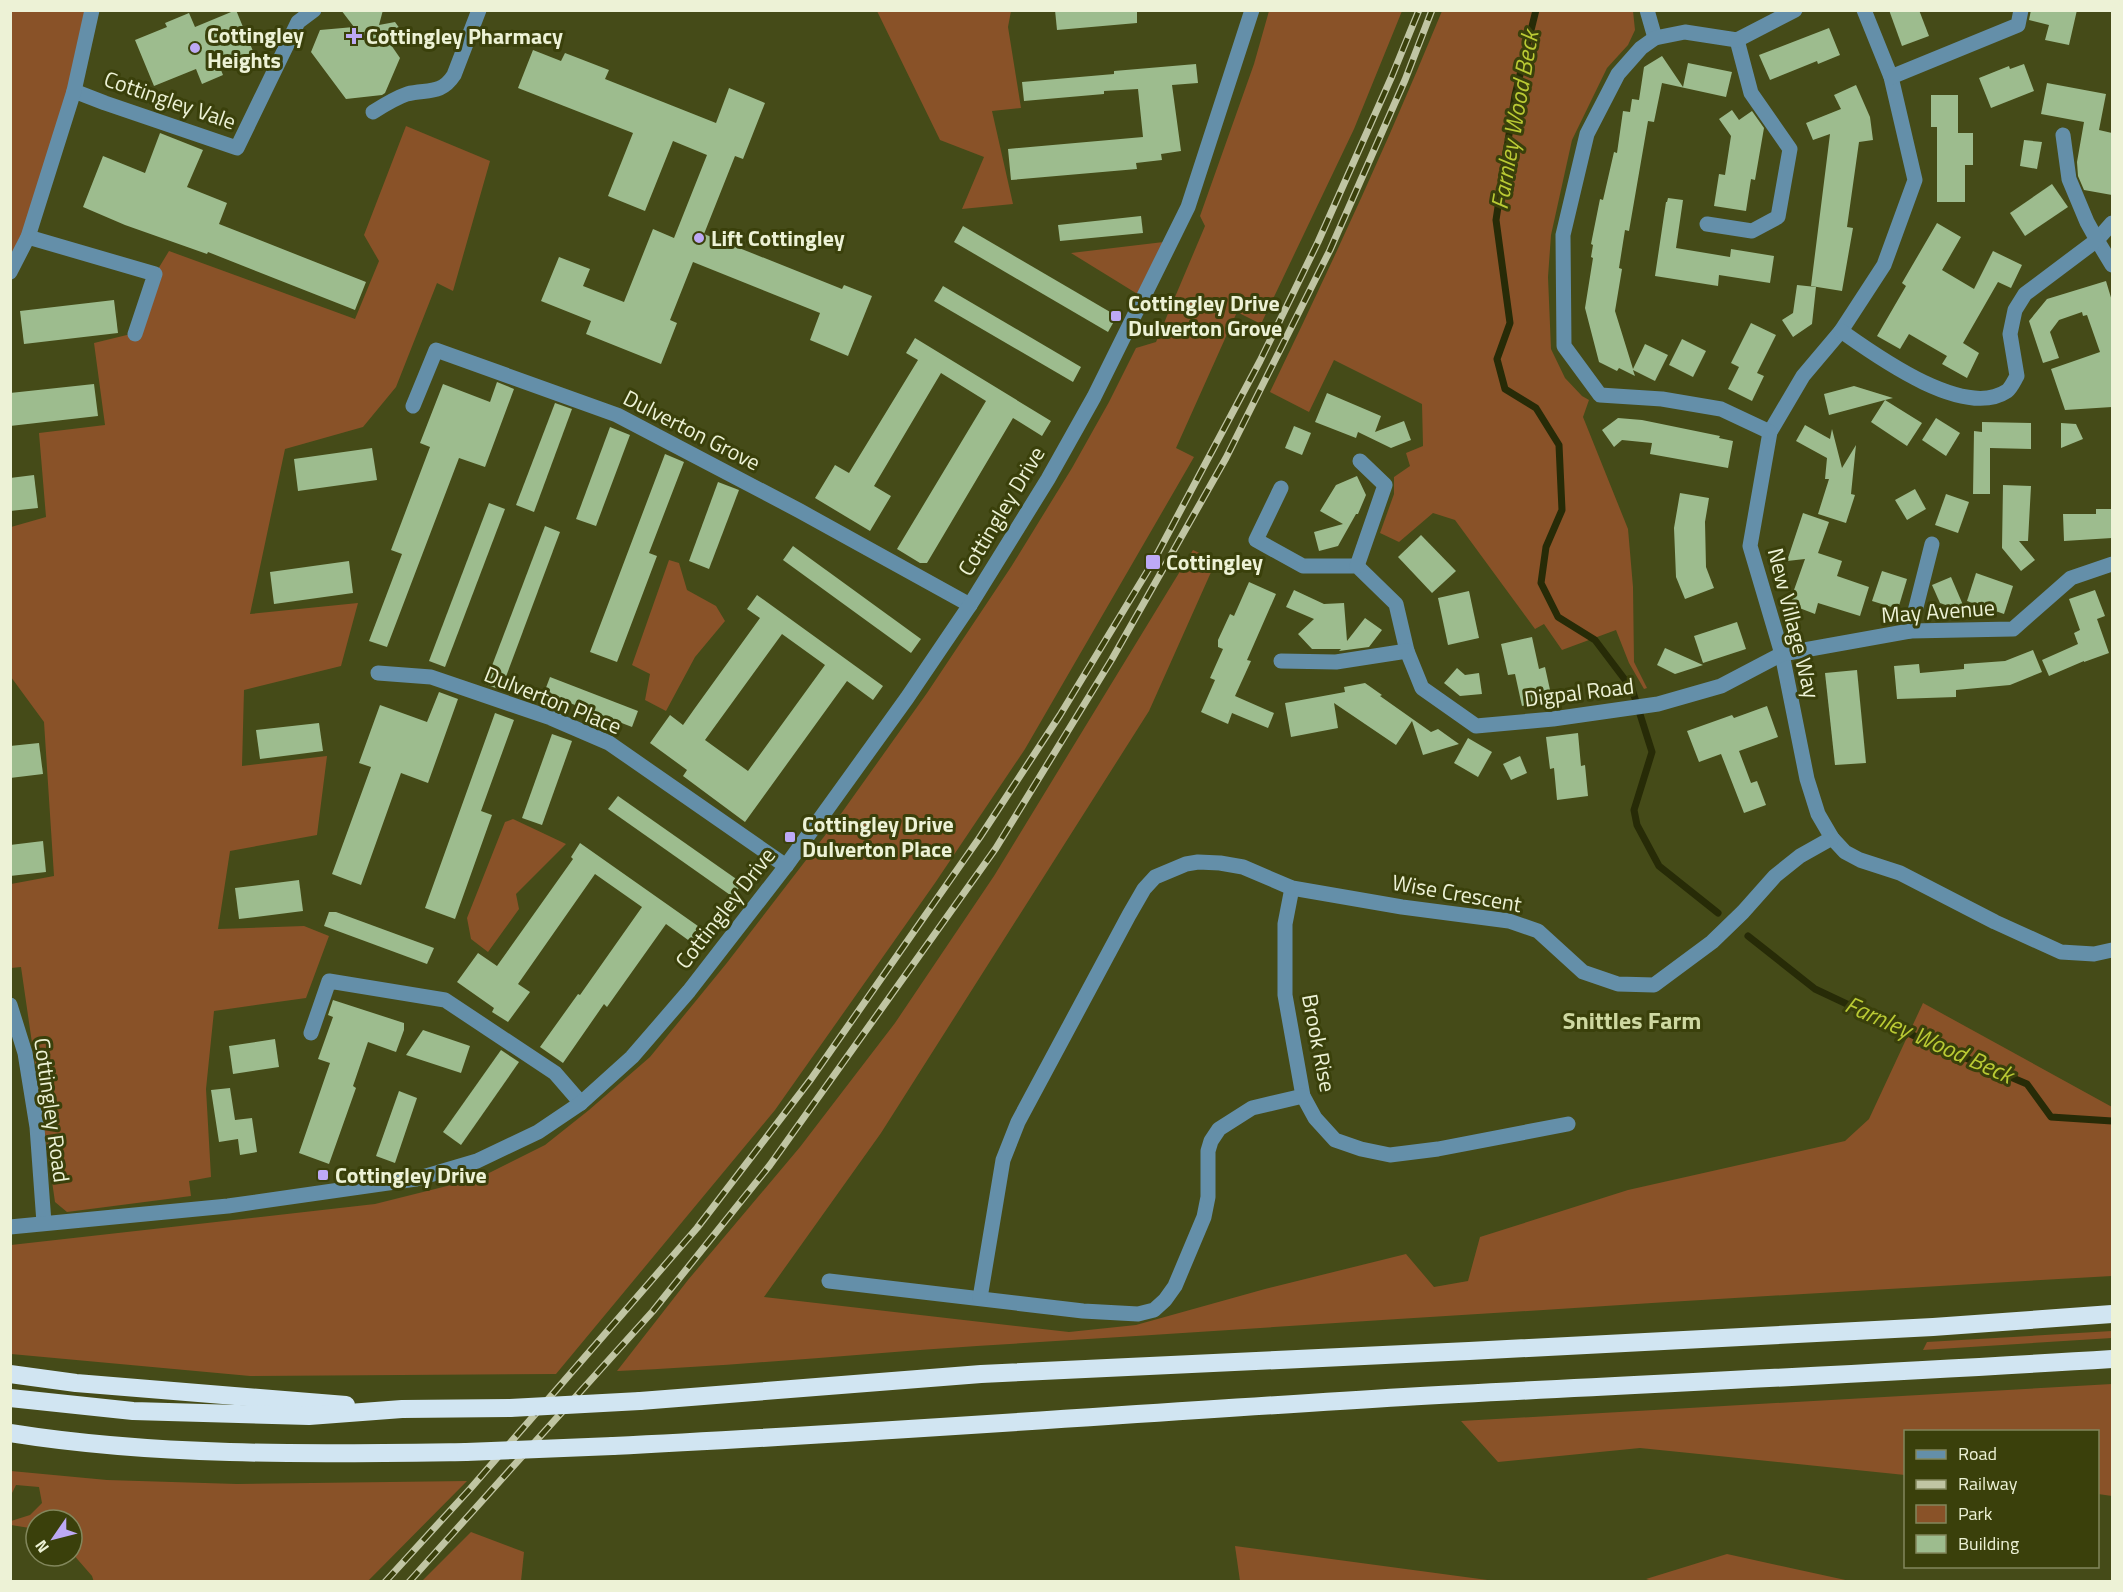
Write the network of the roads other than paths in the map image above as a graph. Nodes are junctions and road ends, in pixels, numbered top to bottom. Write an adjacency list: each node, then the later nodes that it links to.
1 (92, 10): 12 (street)
2 (314, 10): 12 (street, Cottingley Vale)
3 (480, 10): 13 (street)
4 (1252, 10): 30 (street, Cottingley Drive)
5 (1647, 10): 9 (street)
6 (1795, 10): 10 (street)
7 (1864, 10): 11 (street, New Village Way)
8 (2021, 10): 11 (street)
9 (1655, 38): 10 (street); 24 (street)
10 (1737, 40): 16 (street)
11 (1891, 77): 21 (street, New Village Way)
12 (74, 90): 17 (street)
13 (374, 112)
14 (2063, 135): 18 (street)
15 (2112, 223): 18 (street)
16 (1707, 224)
17 (28, 237): 20 (street); 22 (street)
18 (2097, 240): 19 (street); 21 (street)
19 (2112, 265)
20 (10, 272)
21 (1841, 331): 24 (street, New Village Way)
22 (135, 334)
23 (413, 406): 30 (street, Dulverton Grove)
24 (1770, 432): 33 (street, New Village Way)
25 (1360, 461): 29 (street)
26 (1281, 488): 29 (street)
27 (1932, 544): 31 (street)
28 (2112, 564): 31 (street, May Avenue)
29 (1357, 566): 32 (street, Digpal Road)
30 (970, 605): 37 (street, Cottingley Drive)
31 (1910, 631): 33 (street, May Avenue)
32 (1407, 651): 33 (street, Digpal Road); 34 (street)
33 (1782, 654): 36 (street, New Village Way)
34 (1281, 661)
35 (378, 673): 37 (street, Dulverton Place)
36 (1832, 838): 38 (street, Wise Crescent); 39 (street, New Village Way)
37 (786, 866): 43 (street, Cottingley Drive)
38 (1292, 888): 42 (street, Brook Rise); 48 (street, Wise Crescent)
39 (2112, 950)
40 (10, 1005): 45 (street, Cottingley Road)
41 (311, 1033): 43 (street)
42 (1303, 1096): 44 (street, Brook Rise); 48 (street)
43 (581, 1103): 45 (street, Cottingley Drive)
44 (1568, 1124)
45 (44, 1223): 46 (street, Cottingley Drive)
46 (10, 1227)
47 (830, 1281): 48 (street)
48 (980, 1298)
49 (2112, 1314): 53 (highway, bridge)
50 (2112, 1359): 55 (highway, bridge)
51 (10, 1374): 53 (highway)
52 (10, 1398): 53 (highway)
53 (402, 1409)
54 (10, 1433): 55 (highway)
55 (57, 1440): 56 (highway)
56 (10, 1443)

